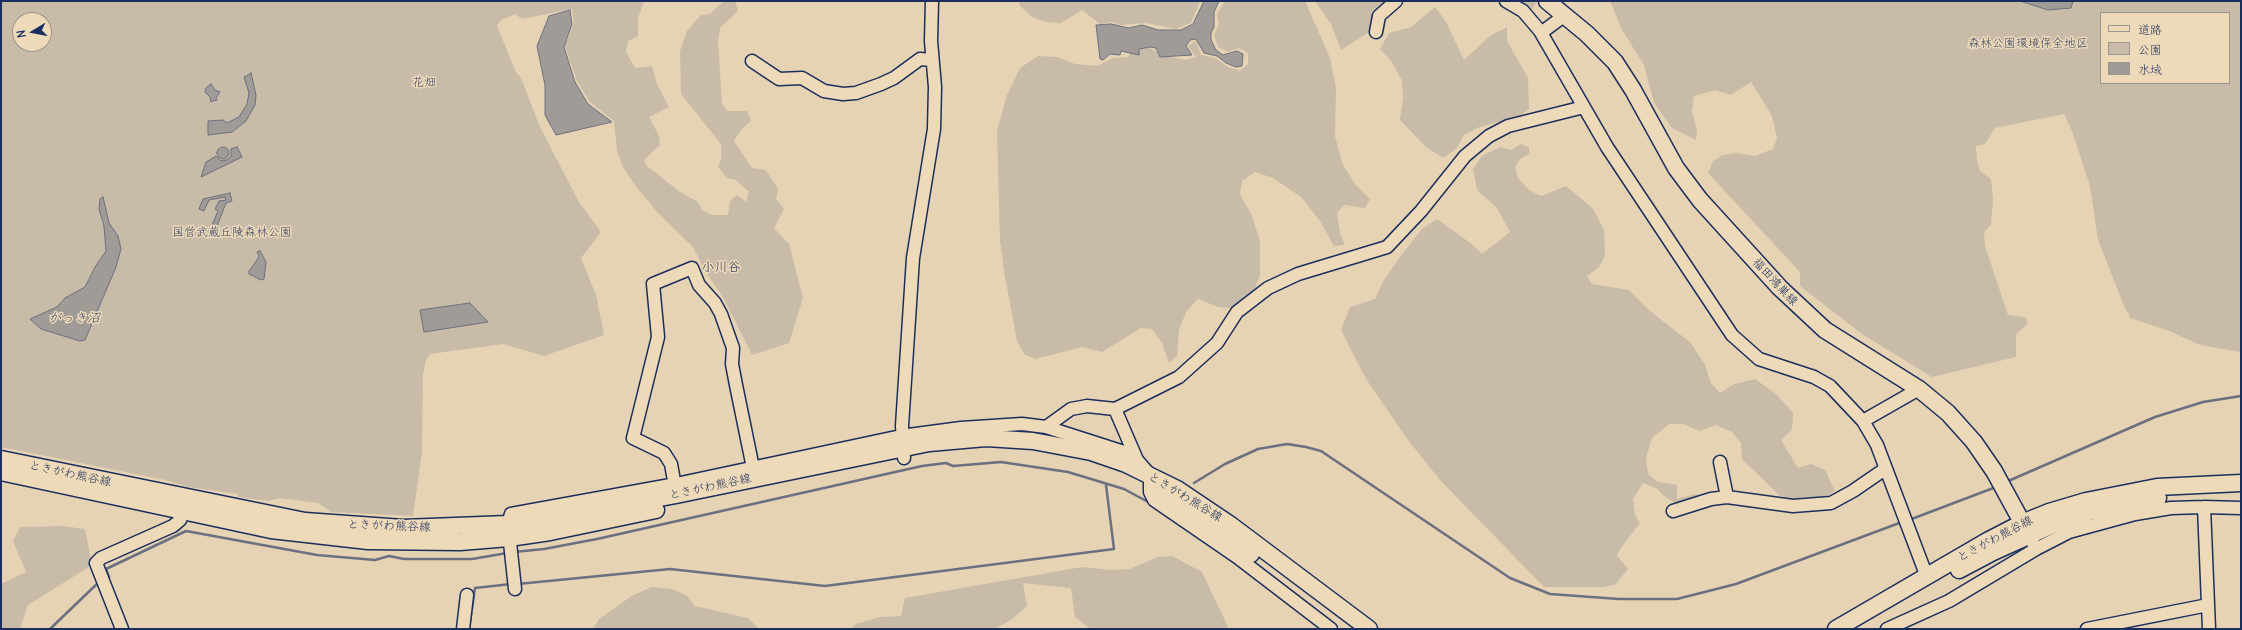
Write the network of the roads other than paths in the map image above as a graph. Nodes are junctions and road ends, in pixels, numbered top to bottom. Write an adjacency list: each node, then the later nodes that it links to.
1 (932, 1): 8 (street)
2 (1396, 1): 6 (street)
3 (1506, 1): 7 (street)
4 (1547, 1): 5 (main road, 福田鴻巣線)
5 (1565, 15): 7 (street); 11 (main road, 福田鴻巣線)
6 (1376, 32)
7 (1541, 33): 10 (street)
8 (932, 60): 9 (street); 15 (street)
9 (752, 61)
10 (1584, 107): 12 (street); 13 (street)
11 (1919, 389): 13 (street); 31 (main road, 福田鴻巣線)
12 (1115, 409): 14 (street); 17 (street)
13 (1863, 421): 20 (street)
14 (1046, 427): 15 (street); 17 (street)
15 (902, 447): 19 (street); 23 (main road, ときがわ熊谷線); 24 (main road, ときがわ熊谷線); 32 (main road, ときがわ熊谷線)
16 (1, 459): 27 (main road, ときがわ熊谷線)
17 (1137, 460): 23 (street)
18 (1720, 462): 26 (street)
19 (753, 468): 24 (street); 24 (street)
20 (1885, 469): 26 (street); 34 (street)
21 (1, 472): 27 (main road, ときがわ熊谷線)
22 (2241, 483): 31 (main road, ときがわ熊谷線)
23 (1159, 485): 41 (street); 42 (main road, ときがわ熊谷線); 43 (main road, ときがわ熊谷線)
24 (676, 489): 32 (main road, ときがわ熊谷線)
25 (2241, 494): 31 (main road, ときがわ熊谷線)
26 (1727, 497): 30 (street)
27 (187, 505): 32 (main road, ときがわ熊谷線); 39 (street)
28 (2204, 507): 29 (street); 33 (street); 37 (street)
29 (2241, 508)
30 (1673, 511)
31 (2026, 529): 33 (street); 34 (main road, ときがわ熊谷線); 45 (main road, ときがわ熊谷線)
32 (509, 531): 35 (street)
33 (2036, 549): 46 (street)
34 (1928, 577): 44 (main road, ときがわ熊谷線)
35 (515, 589)
36 (467, 595): 40 (street)
37 (2208, 605): 38 (street); 48 (street)
38 (2111, 626): 47 (street)
39 (122, 629)
40 (463, 629)
41 (1331, 629)
42 (1352, 629)
43 (1369, 629)
44 (1836, 629)
45 (1856, 629)
46 (1887, 629)
47 (2087, 629)
48 (2209, 629)

